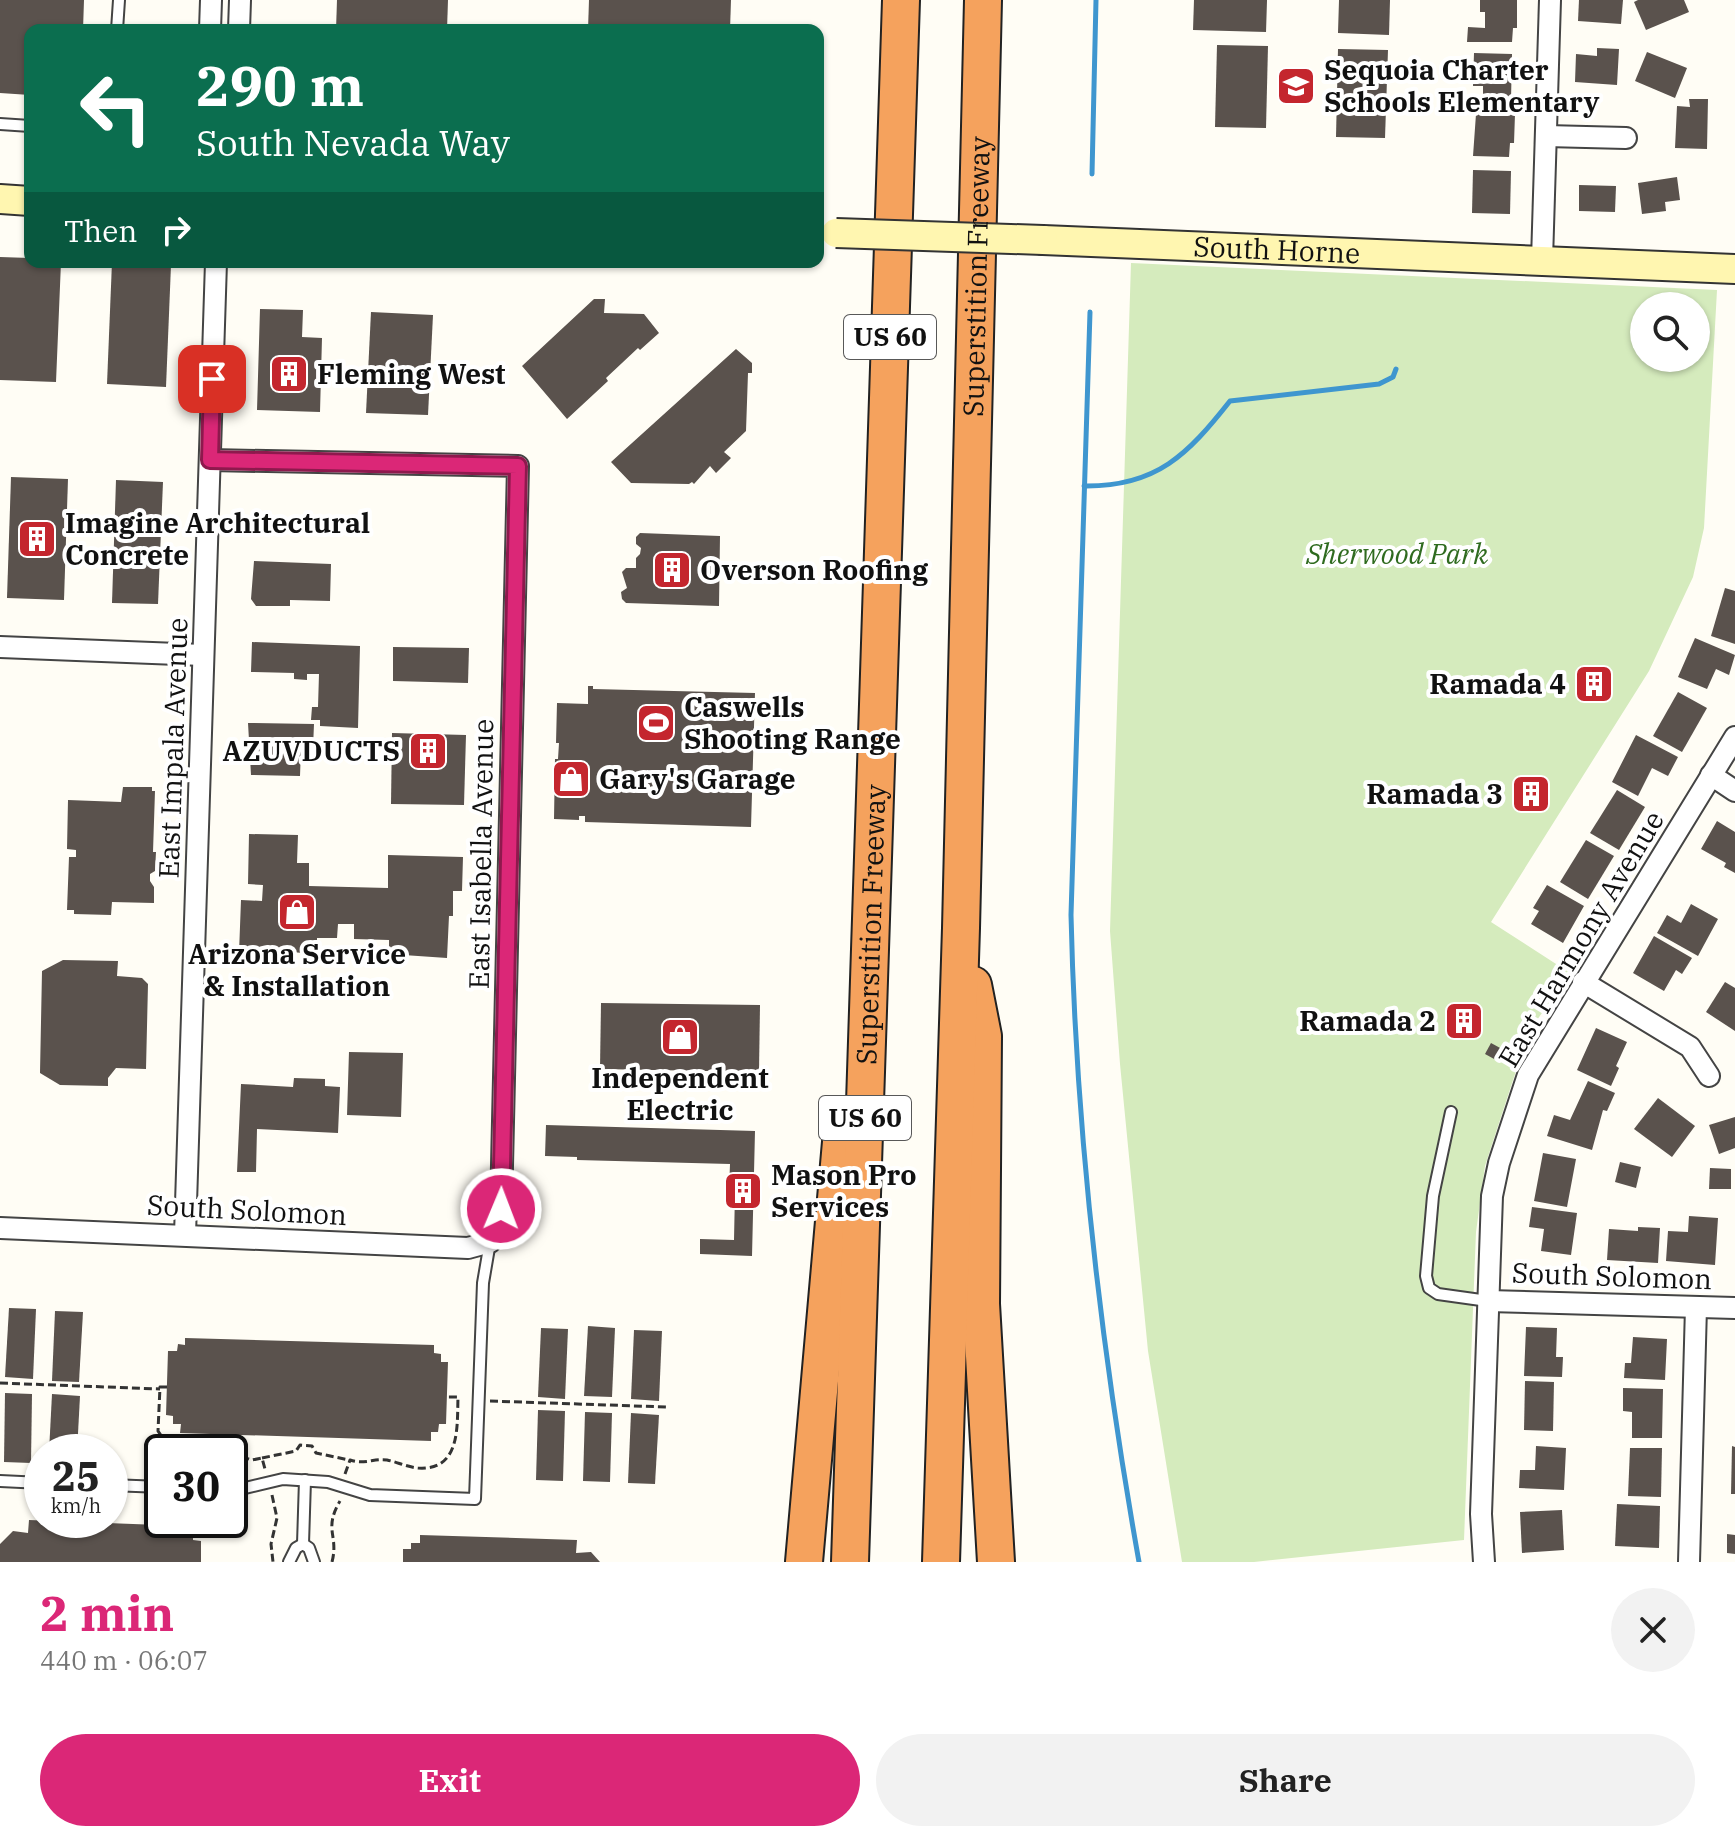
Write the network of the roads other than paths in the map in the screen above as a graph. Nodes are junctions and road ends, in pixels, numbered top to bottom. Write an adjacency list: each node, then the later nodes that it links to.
1 (119, 0): 7 (lane)
2 (211, 0): 8 (street)
3 (240, 0): 9 (street)
4 (901, 0): 23 (highway, Superstition Freeway / US 60)
5 (985, 0): 27 (highway, Superstition Freeway / US 60)
6 (1550, 0): 12 (street)
7 (117, 24)
8 (210, 24)
9 (239, 24)
10 (0, 124): 11 (lane)
11 (24, 126)
12 (1546, 136): 13 (street); 17 (street)
13 (1626, 138)
14 (0, 199): 15 (street)
15 (24, 201)
16 (827, 232): 17 (street, South Horne, bridge)
17 (1542, 260): 19 (street, South Horne)
18 (216, 268): 20 (street, East Impala Avenue)
19 (1735, 269)
20 (210, 460): 22 (street, East Impala Avenue); 33 (street, East Isabella Avenue)
21 (0, 647): 22 (street)
22 (203, 655): 32 (street, East Impala Avenue)
23 (879, 674): 44 (highway); 45 (highway, Superstition Freeway / US 60)
24 (1735, 737): 25 (street, East Harmony Avenue)
25 (1711, 775): 26 (street); 28 (street, East Harmony Avenue)
26 (1735, 791)
27 (961, 928): 46 (highway, Superstition Freeway / US 60); 47 (highway)
28 (1583, 982): 29 (street); 34 (street, East Harmony Avenue)
29 (1709, 1076)
30 (1451, 1112): 34 (lane)
31 (0, 1228): 32 (street, South Solomon)
32 (185, 1235): 33 (street, South Solomon)
33 (490, 1242): 37 (lane)
34 (1488, 1301): 35 (street, South Solomon); 48 (street, East Harmony Avenue)
35 (1696, 1307): 36 (street, South Solomon); 49 (street)
36 (1735, 1308)
37 (305, 1480): 40 (lane); 41 (lane)
38 (0, 1481): 39 (lane)
39 (24, 1482)
40 (248, 1487)
41 (303, 1544): 42 (lane); 43 (lane)
42 (289, 1562)
43 (314, 1562)
44 (804, 1562)
45 (850, 1562)
46 (941, 1562)
47 (996, 1562)
48 (1484, 1562)
49 (1689, 1562)

